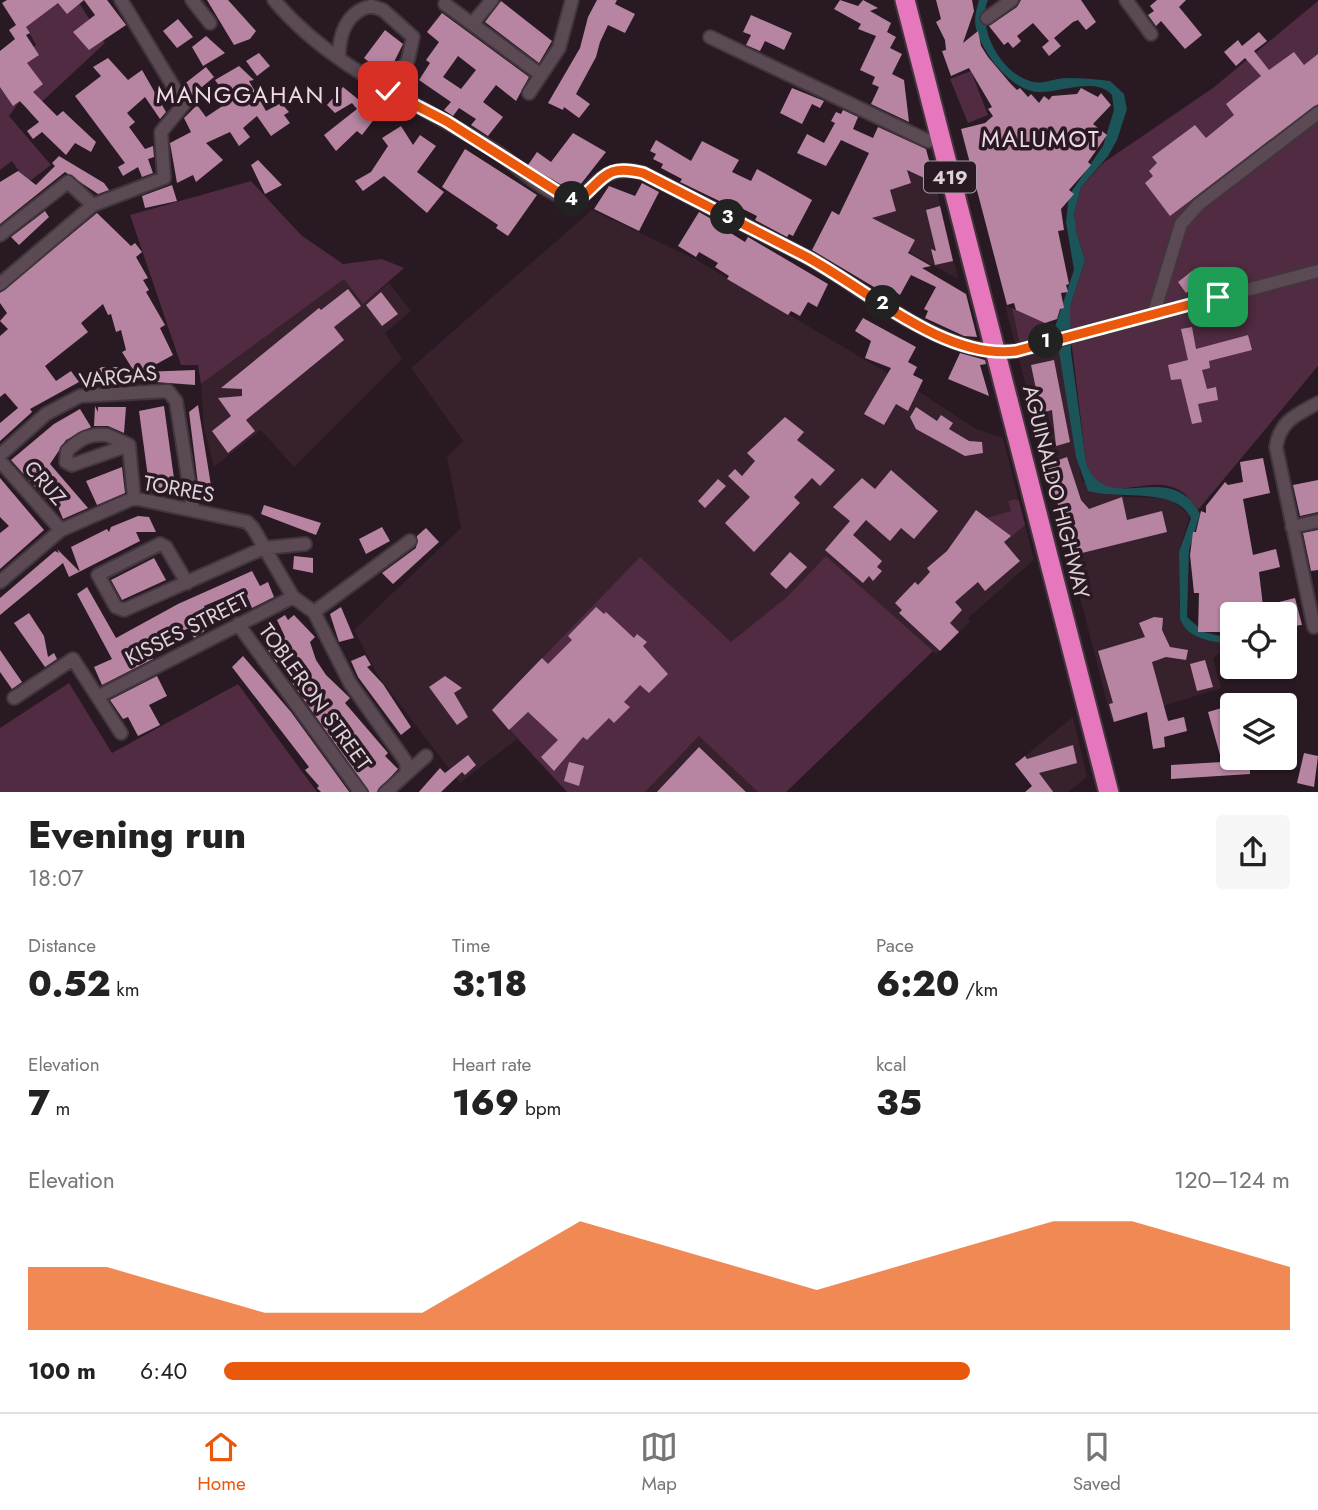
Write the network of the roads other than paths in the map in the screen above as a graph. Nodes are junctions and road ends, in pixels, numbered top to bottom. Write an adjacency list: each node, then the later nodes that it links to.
1 (121, 0): 21 (street)
2 (192, 0): 11 (street)
3 (274, 0): 15 (street)
4 (492, 0): 12 (street)
5 (572, 0): 16 (street)
6 (905, 0): 20 (highway, AGUINALDO HIGHWAY / 419)
7 (1012, 0): 10 (street)
8 (1126, 0): 13 (street)
9 (445, 4): 12 (street)
10 (987, 18)
11 (211, 23)
12 (472, 24): 16 (street)
13 (1151, 34)
14 (710, 37): 20 (street)
15 (339, 57): 17 (street); 17 (street)
16 (541, 75): 18 (street)
17 (388, 91): 26 (street)
18 (529, 93)
19 (1318, 113): 25 (street)
20 (939, 137): 26 (highway, AGUINALDO HIGHWAY / 419)
21 (93, 205): 22 (street); 24 (street)
22 (0, 236)
23 (1318, 271): 25 (street)
24 (0, 284)
25 (1153, 316): 26 (street)
26 (997, 353): 52 (highway, AGUINALDO HIGHWAY / 419)
27 (1318, 403): 34 (street)
28 (129, 445): 31 (street)
29 (0, 455): 32 (street, VARGAS)
30 (0, 461): 35 (street, CRUZ)
31 (134, 498): 32 (street, TORRES); 35 (street, TORRES)
32 (193, 509): 38 (street, TORRES)
33 (1318, 521): 34 (street)
34 (1292, 527): 44 (street)
35 (61, 530): 39 (street, TORRES)
36 (410, 541): 42 (street)
37 (305, 544): 38 (street)
38 (264, 548): 40 (street); 41 (street, TORRES)
39 (0, 582)
40 (187, 583): 40 (street)
41 (293, 597): 42 (street); 43 (street, KISSES STREET)
42 (314, 612): 49 (street)
43 (238, 624): 45 (street, KISSES STREET); 50 (street, TOBLERON STREET)
44 (1314, 627)
45 (99, 696): 46 (street); 47 (street)
46 (14, 698)
47 (121, 733)
48 (426, 756): 49 (street)
49 (407, 772): 51 (street)
50 (360, 792)
51 (386, 792)
52 (1107, 792)

